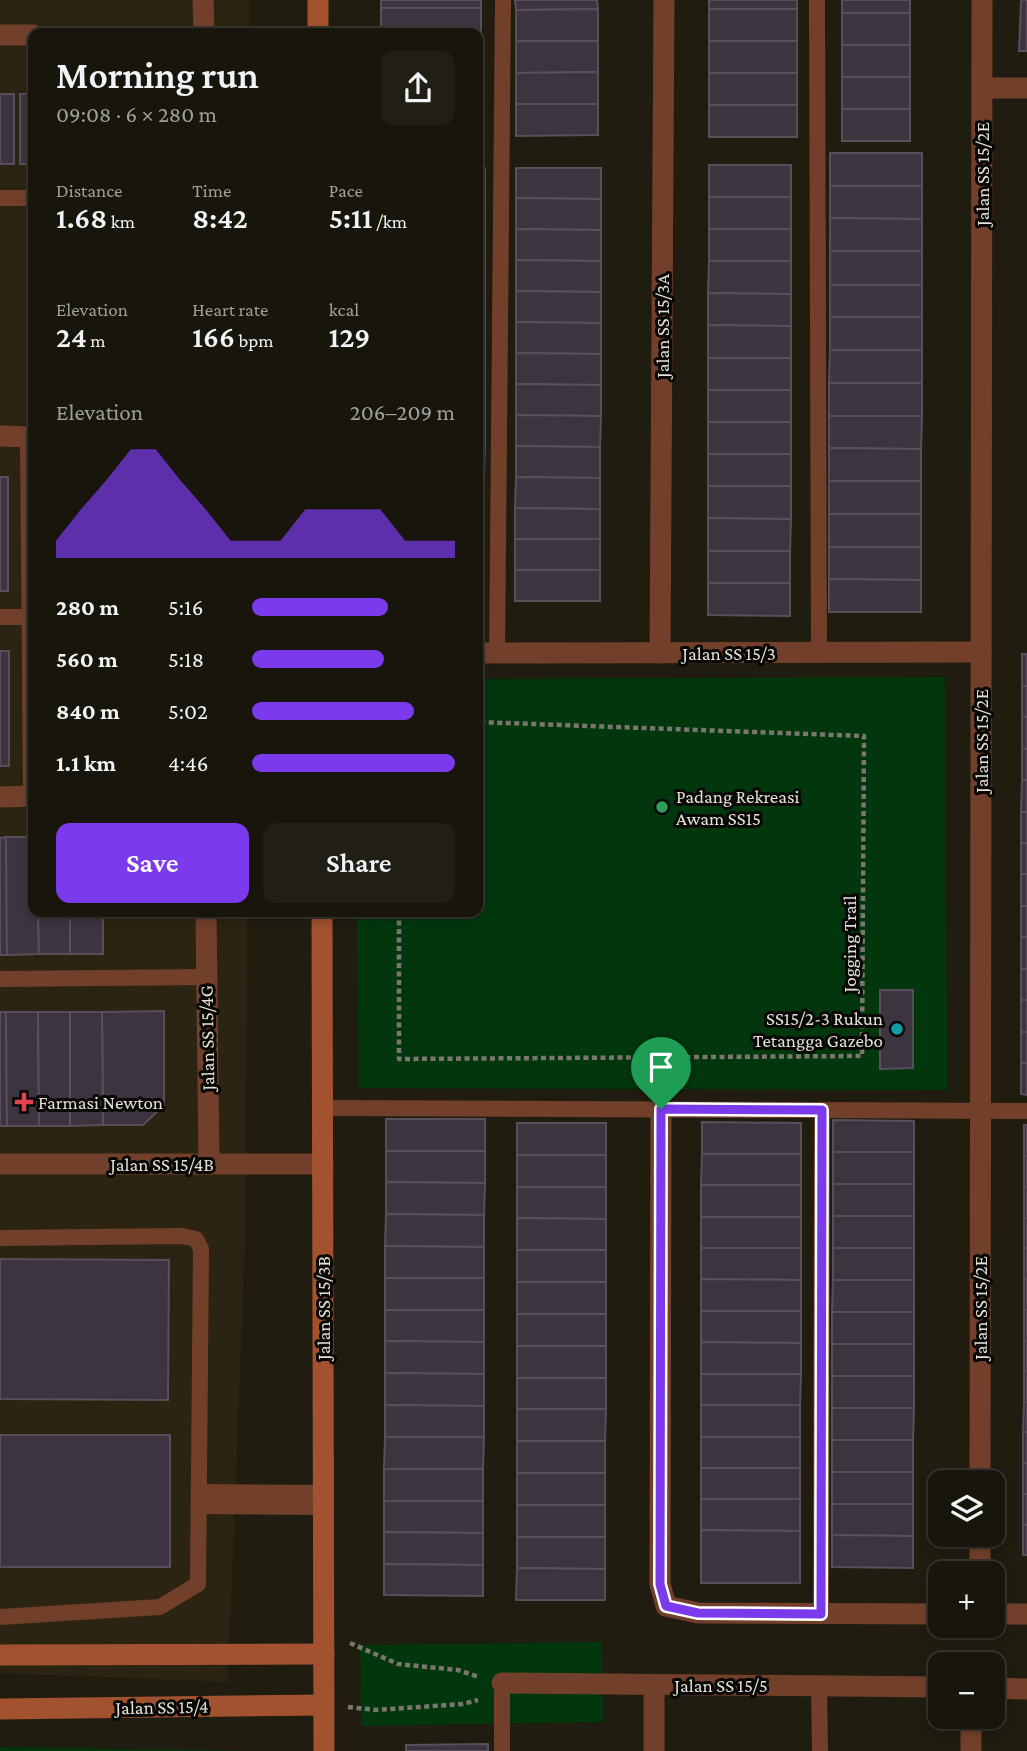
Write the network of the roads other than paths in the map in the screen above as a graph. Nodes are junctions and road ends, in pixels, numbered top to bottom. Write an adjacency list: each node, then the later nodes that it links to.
1 (203, 0): 7 (street)
2 (318, 0): 8 (street)
3 (503, 0): 20 (lane)
4 (664, 0): 21 (street, Jalan SS 15/3A)
5 (817, 0): 22 (lane)
6 (982, 0): 11 (street, Jalan SS 15/2E)
7 (204, 28)
8 (318, 28)
9 (0, 35): 10 (street)
10 (28, 35)
11 (982, 88): 12 (street); 19 (street, Jalan SS 15/2E)
12 (1027, 88)
13 (0, 198): 14 (lane)
14 (28, 198)
15 (0, 436): 16 (street)
16 (28, 437)
17 (0, 617): 18 (lane)
18 (28, 617)
19 (981, 652): 22 (street, Jalan SS 15/3); 32 (street, Jalan SS 15/2E)
20 (487, 653): 21 (street, Jalan SS 15/3)
21 (660, 653): 22 (street, Jalan SS 15/3)
22 (819, 653)
23 (0, 797): 24 (street)
24 (28, 797)
25 (206, 917): 27 (street, Jalan SS 15/4G)
26 (322, 917): 29 (street, Jalan SS 15/3B)
27 (206, 978): 28 (lane); 35 (street, Jalan SS 15/4G)
28 (0, 979)
29 (323, 1108): 30 (lane); 36 (street, Jalan SS 15/3B)
30 (661, 1109): 31 (lane); 41 (street)
31 (822, 1110): 32 (lane); 41 (lane)
32 (981, 1111): 33 (lane); 38 (street, Jalan SS 15/2E)
33 (1027, 1111)
34 (0, 1164): 35 (street, Jalan SS 15/4B)
35 (209, 1164): 36 (street, Jalan SS 15/4B)
36 (323, 1164): 40 (street, Jalan SS 15/3B)
37 (0, 1238): 39 (lane)
38 (980, 1470)
39 (200, 1499): 40 (lane); 45 (lane)
40 (324, 1500): 46 (street, Jalan SS 15/3B)
41 (821, 1614): 42 (street)
42 (928, 1614)
43 (1005, 1614): 44 (street)
44 (1027, 1614)
45 (0, 1617)
46 (324, 1654): 47 (street); 54 (street, Jalan SS 15/3B)
47 (0, 1655)
48 (502, 1683): 49 (street, Jalan SS 15/5); 58 (lane)
49 (654, 1685): 50 (street, Jalan SS 15/5); 59 (street)
50 (819, 1686): 51 (street, Jalan SS 15/5); 60 (lane)
51 (928, 1687)
52 (1005, 1688): 53 (street)
53 (1027, 1689)
54 (324, 1704): 55 (street, Jalan SS 15/4); 57 (street, Jalan SS 15/3B)
55 (0, 1709)
56 (971, 1729): 61 (street)
57 (324, 1751)
58 (502, 1751)
59 (654, 1751)
60 (820, 1751)
61 (971, 1751)

